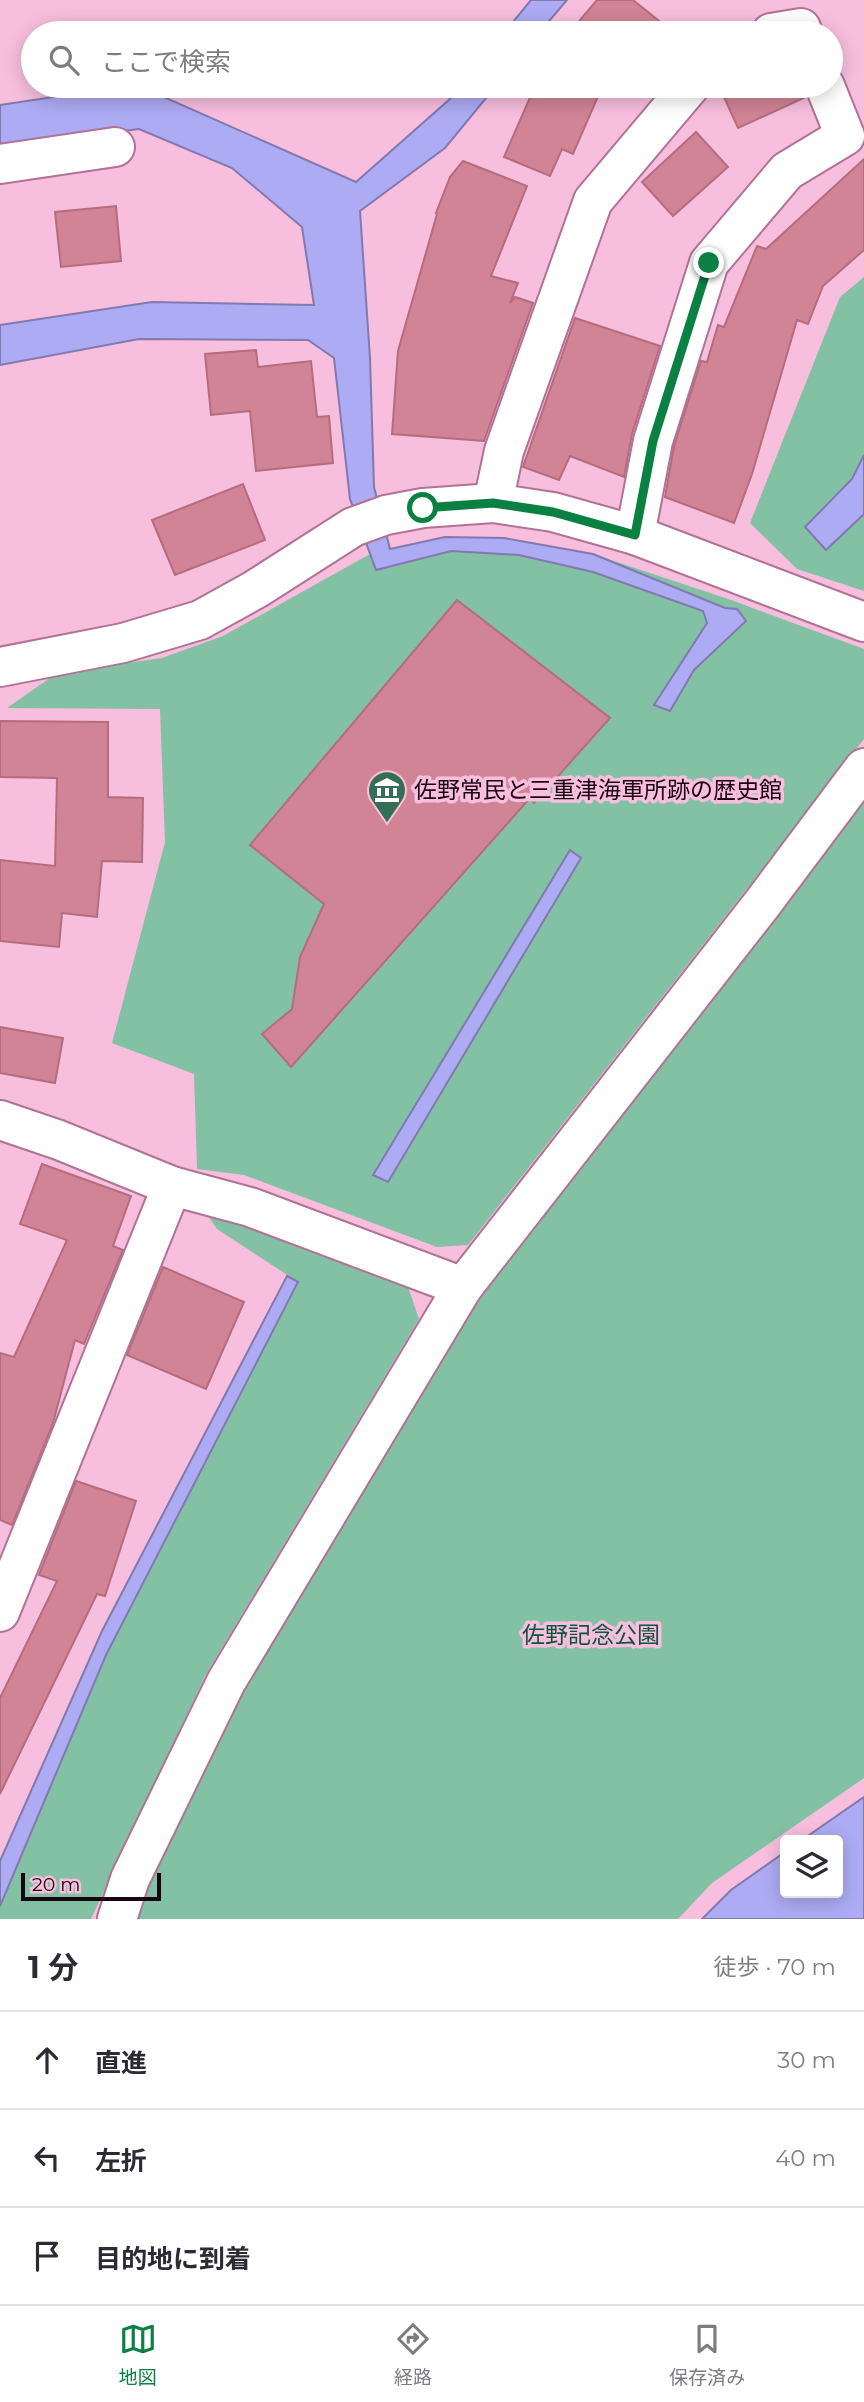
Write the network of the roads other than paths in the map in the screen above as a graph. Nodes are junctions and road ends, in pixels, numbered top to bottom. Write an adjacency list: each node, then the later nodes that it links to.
1 (680, 98): 5 (street)
2 (829, 98): 6 (street)
3 (115, 147): 4 (street)
4 (0, 164)
5 (493, 503): 6 (street); 8 (street)
6 (635, 535): 7 (street)
7 (864, 622)
8 (0, 667)
9 (864, 768): 12 (street)
10 (0, 1120): 11 (street)
11 (172, 1186): 12 (street); 13 (street)
12 (463, 1287): 14 (street)
13 (2, 1601)
14 (117, 1919)

